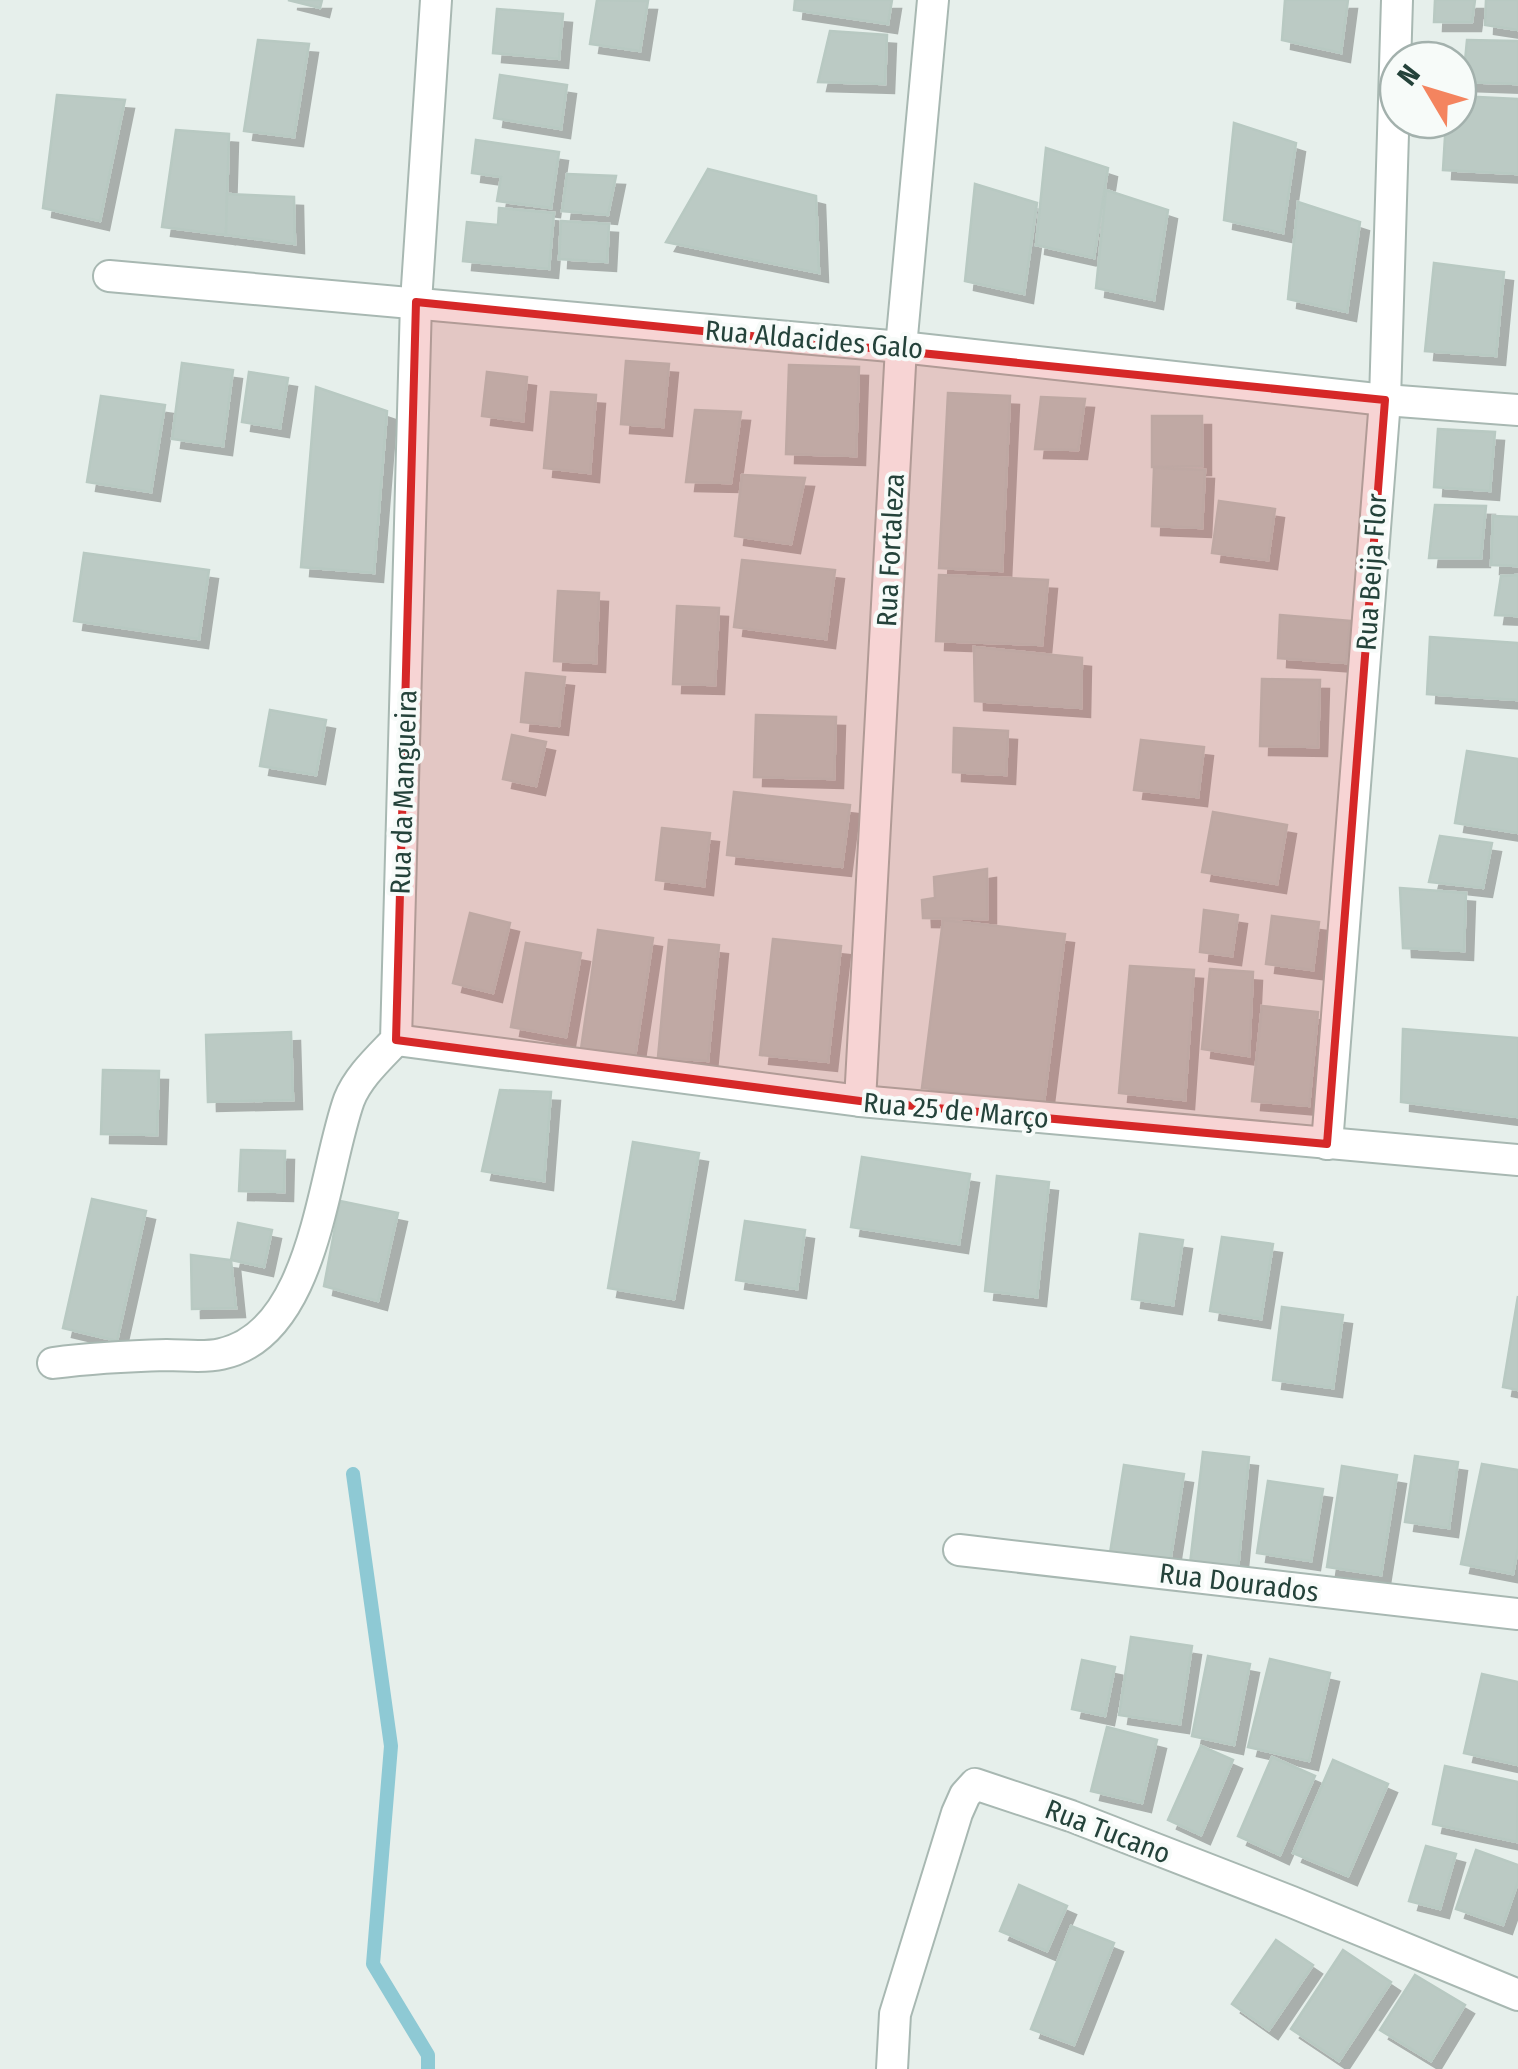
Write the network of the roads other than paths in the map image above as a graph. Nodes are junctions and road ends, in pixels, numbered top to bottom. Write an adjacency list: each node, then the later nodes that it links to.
1 (436, 0): 5 (street, Rua da Mangueira)
2 (932, 0): 6 (street, Rua Fortaleza)
3 (1397, 0): 7 (street, Rua Beija Flor)
4 (109, 276): 5 (street, Rua Aldacides Galo)
5 (416, 302): 6 (street, Rua Aldacides Galo); 9 (street, Rua da Mangueira)
6 (901, 347): 7 (street, Rua Aldacides Galo); 10 (street, Rua Fortaleza)
7 (1385, 400): 8 (street, Rua Aldacides Galo); 11 (street, Rua Beija Flor)
8 (1518, 410)
9 (396, 1040): 10 (street, Rua 25 de Março); 13 (street)
10 (860, 1101): 11 (street, Rua 25 de Março)
11 (1327, 1144): 12 (street, Rua 25 de Março)
12 (1518, 1160)
13 (52, 1363)
14 (959, 1550): 15 (street, Rua Dourados)
15 (1518, 1614)
16 (1518, 1995): 17 (street, Rua Tucano)
17 (892, 2069)

